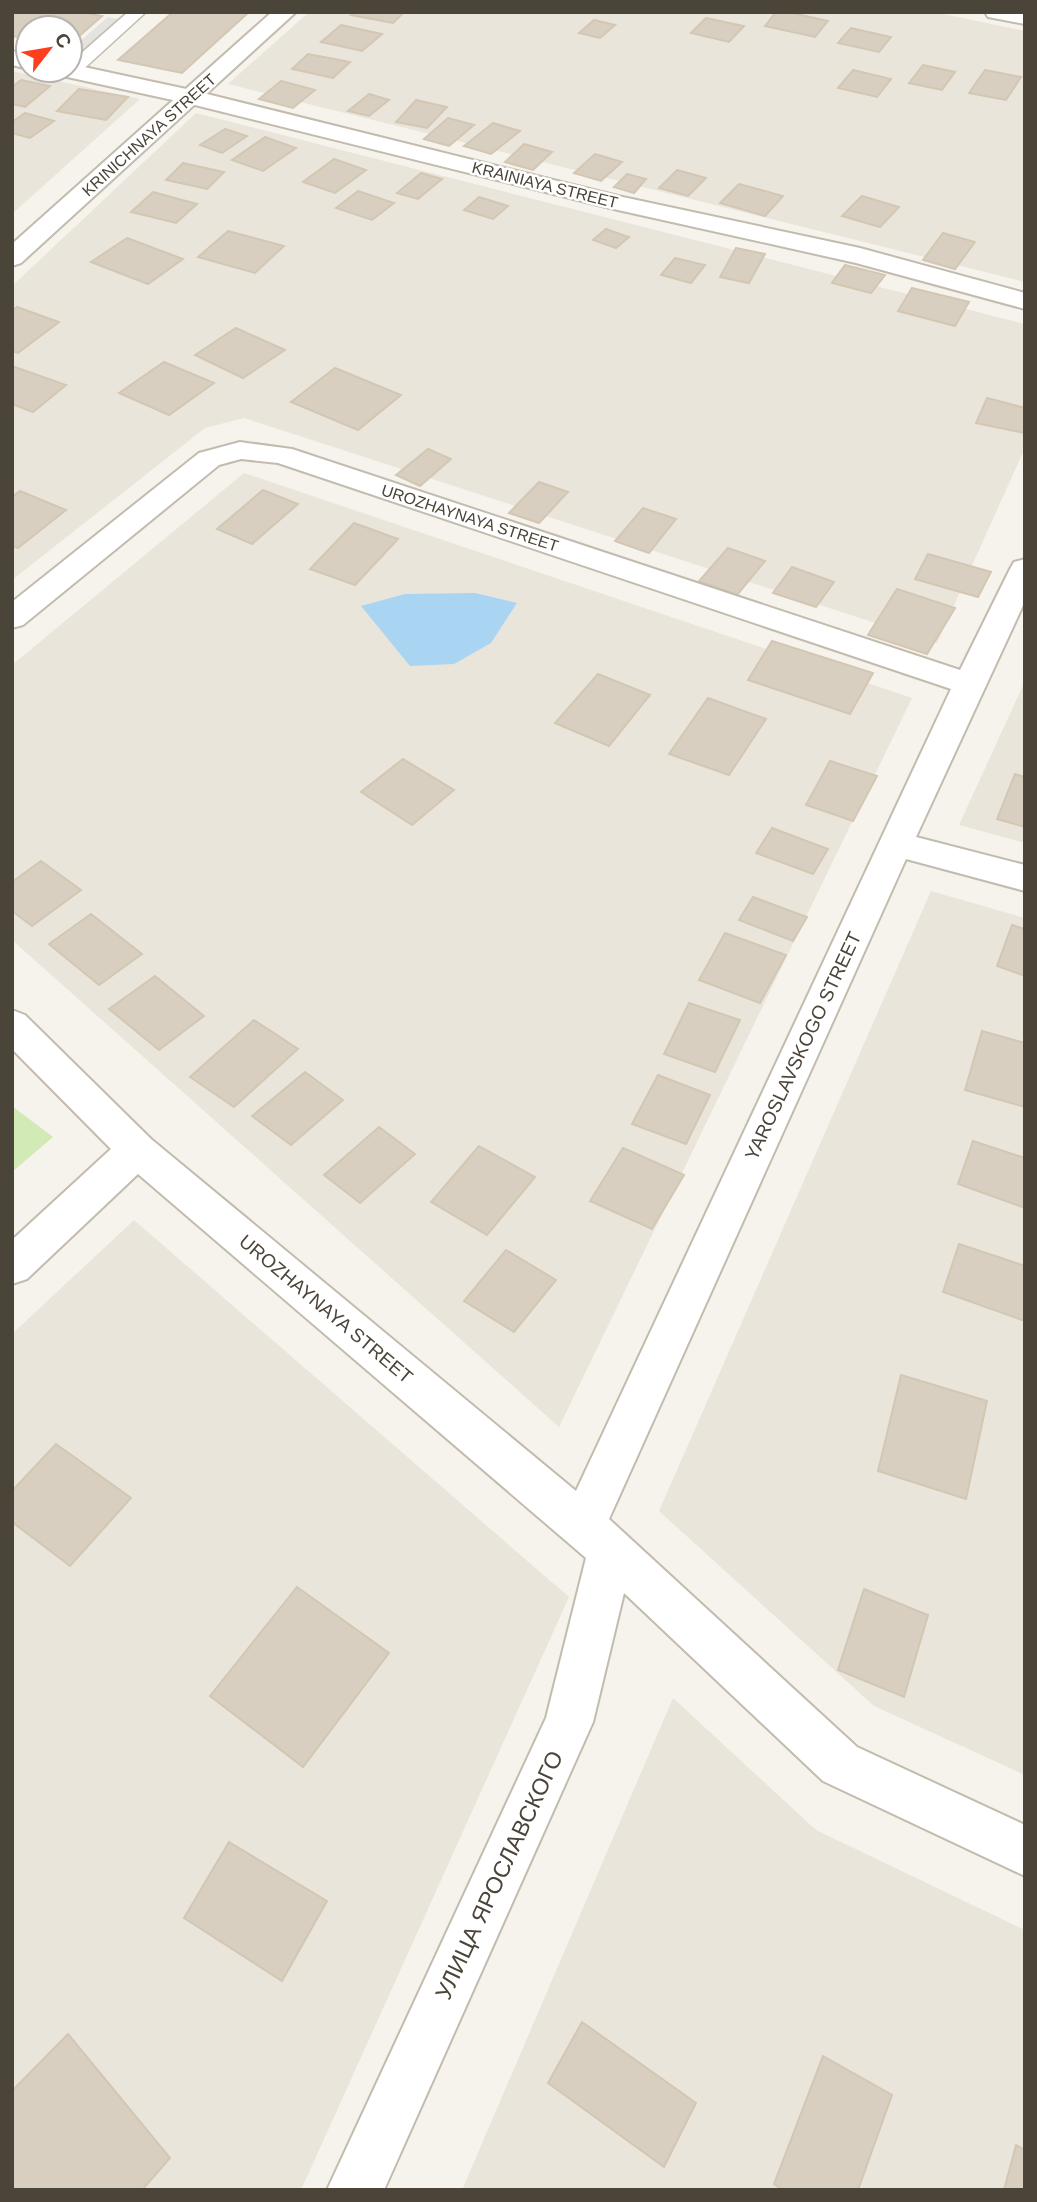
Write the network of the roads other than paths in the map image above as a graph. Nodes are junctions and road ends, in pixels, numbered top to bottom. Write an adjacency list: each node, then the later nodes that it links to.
1 (138, 12): 5 (lane)
2 (285, 12): 7 (street, KRINICHNAYA STREET)
3 (996, 12): 4 (street)
4 (1025, 18)
5 (84, 58)
6 (84, 74): 7 (street, KRAINIAYA STREET)
7 (191, 97): 8 (street, KRINICHNAYA STREET); 9 (street, KRAINIAYA STREET)
8 (12, 258)
9 (1025, 301)
10 (1025, 569): 12 (street, YAROSLAVSKOGO STREET)
11 (12, 618): 12 (street, UROZHAYNAYA STREET)
12 (969, 684): 13 (street, YAROSLAVSKOGO STREET)
13 (897, 844): 14 (street); 18 (street, YAROSLAVSKOGO STREET)
14 (1025, 878)
15 (12, 1025): 16 (street, UROZHAYNAYA STREET)
16 (137, 1150): 17 (street); 18 (street, UROZHAYNAYA STREET)
17 (12, 1266)
18 (597, 1537): 19 (street, UROZHAYNAYA STREET); 20 (street, УЛИЦА ЯРОСЛАВСКОГО)
19 (1025, 1851)
20 (355, 2190)

